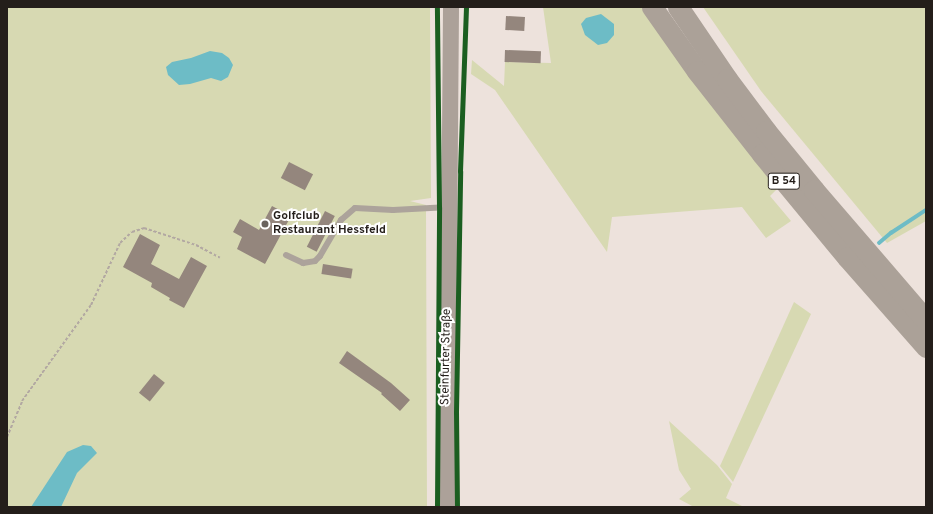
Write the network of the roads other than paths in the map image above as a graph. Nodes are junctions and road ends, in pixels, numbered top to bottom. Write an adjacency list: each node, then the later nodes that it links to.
1 (451, 7): 4 (main road, Steinfurter Straße)
2 (652, 7): 7 (highway, B 54)
3 (678, 7): 6 (highway, B 54)
4 (449, 207): 5 (lane); 8 (main road, Steinfurter Straße)
5 (286, 255)
6 (926, 320)
7 (926, 347)
8 (447, 507)

